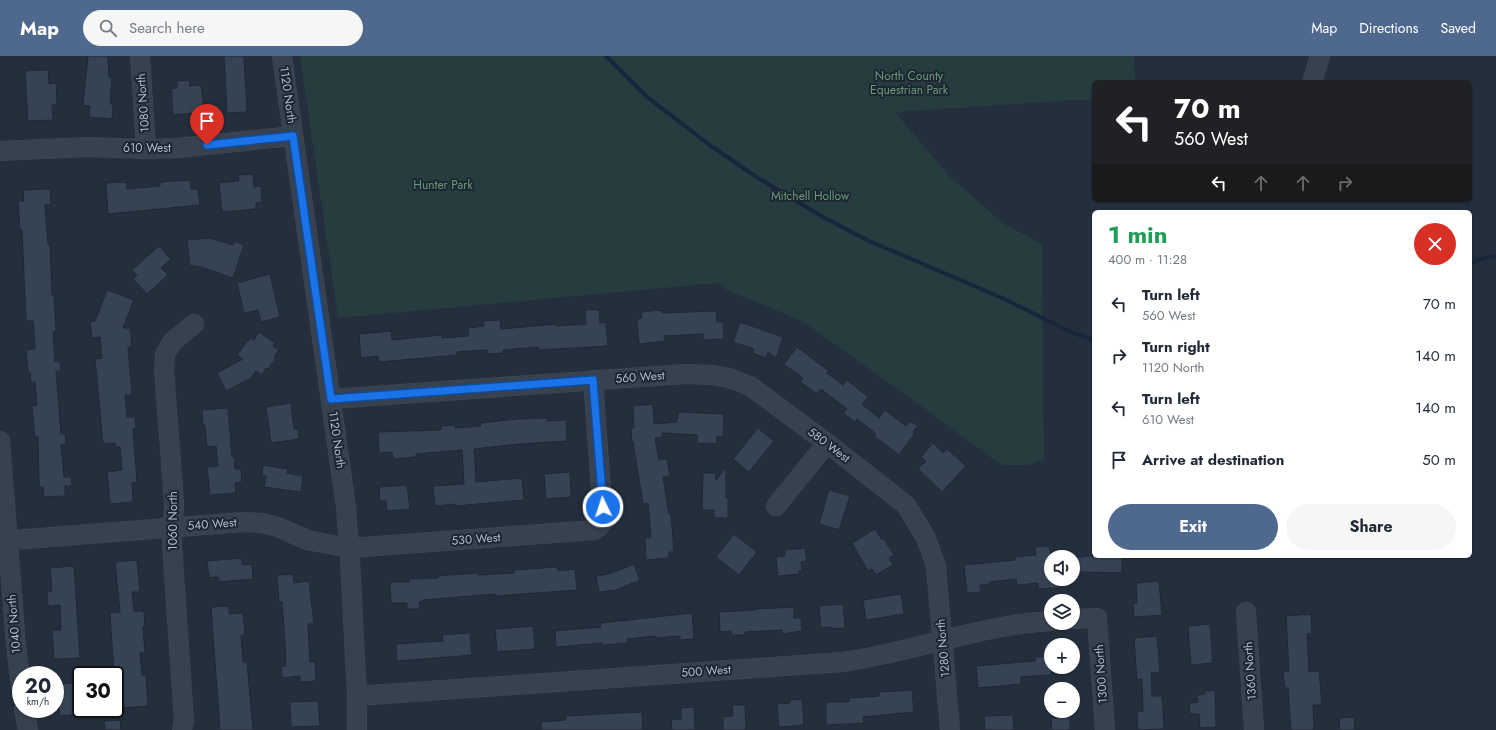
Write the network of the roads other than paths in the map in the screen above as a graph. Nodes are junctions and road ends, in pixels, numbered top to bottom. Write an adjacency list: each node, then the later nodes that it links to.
1 (140, 56): 6 (street, 1080 North)
2 (282, 56): 5 (street, 1120 North)
3 (1320, 56): 4 (street)
4 (1313, 80)
5 (293, 136): 6 (street, 610 West); 11 (street, 1120 North)
6 (146, 149): 7 (street, 610 West)
7 (0, 151)
8 (194, 324): 15 (street, 1060 North)
9 (685, 374): 10 (street, 560 West); 13 (street, 580 West)
10 (593, 380): 11 (street, 560 West); 17 (street, 530 West)
11 (331, 399): 17 (street, 1120 North)
12 (0, 441): 16 (street, 1040 North)
13 (827, 443): 14 (street); 18 (street, 580 West)
14 (776, 506)
15 (173, 527): 16 (street, 540 West); 17 (street, 540 West); 27 (street, 1060 North)
16 (4, 540): 23 (street, 1040 North)
17 (349, 548): 24 (street, 1120 North)
18 (936, 566): 22 (street, 1280 North)
19 (1246, 612): 31 (street, 1360 North)
20 (1080, 619): 30 (street, 1300 North)
21 (1044, 622): 22 (street, 500 West)
22 (943, 641): 24 (street, 500 West); 29 (street, 1280 North)
23 (18, 666)
24 (357, 696): 28 (street, 1120 North)
25 (26, 718): 26 (street)
26 (28, 730)
27 (182, 730)
28 (357, 730)
29 (950, 730)
30 (1105, 730)
31 (1254, 730)

